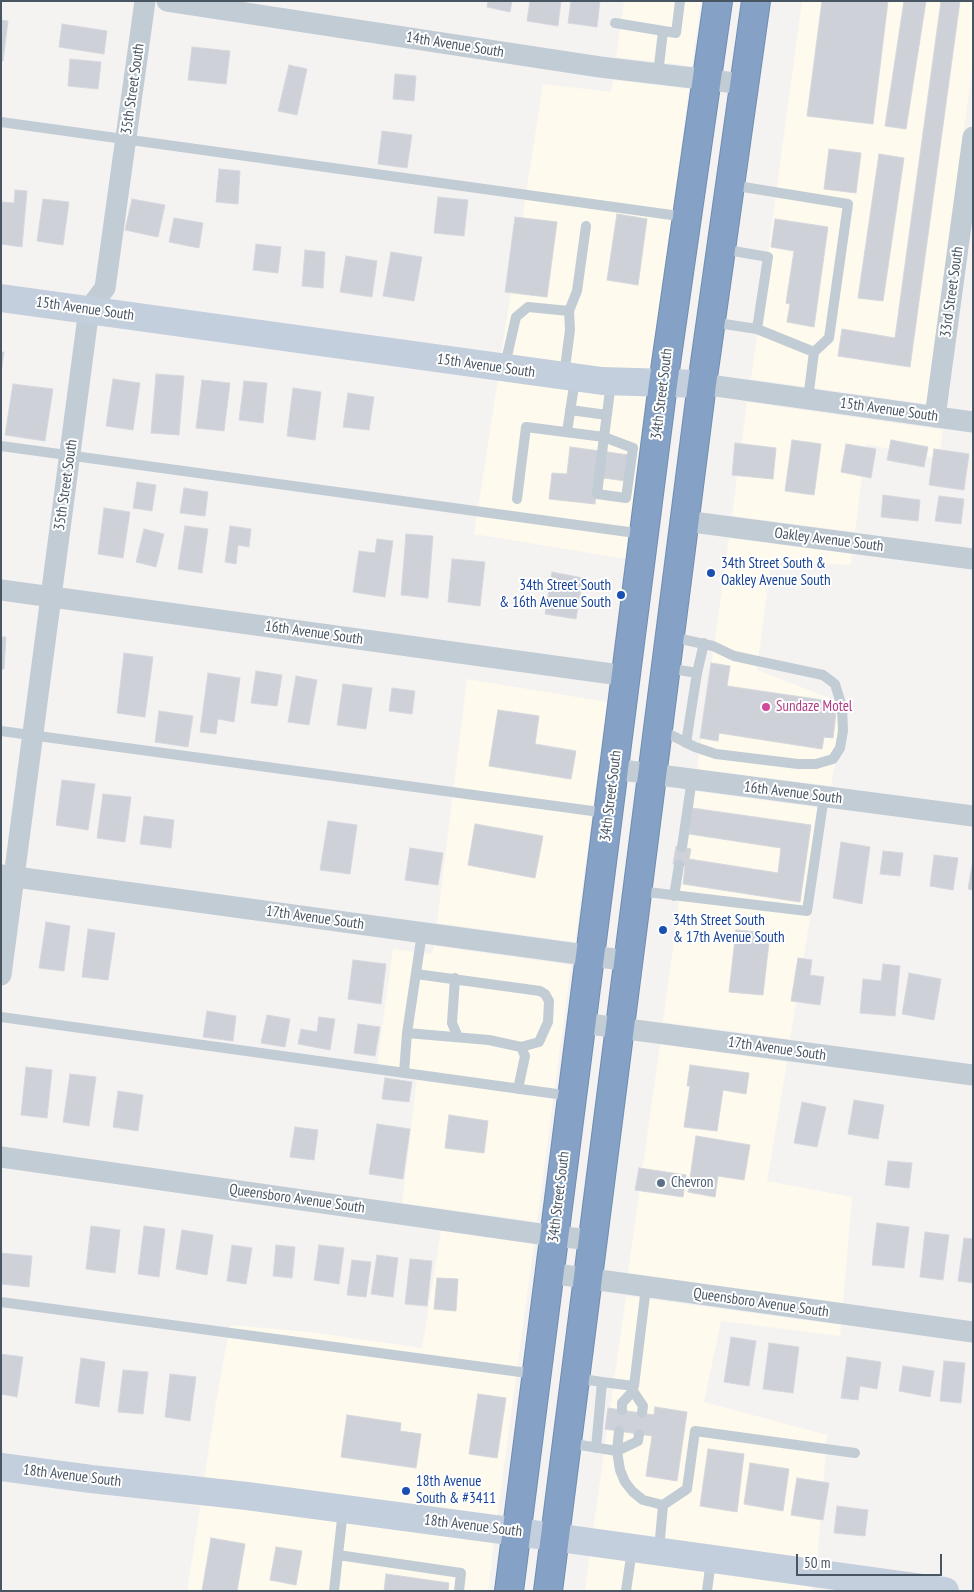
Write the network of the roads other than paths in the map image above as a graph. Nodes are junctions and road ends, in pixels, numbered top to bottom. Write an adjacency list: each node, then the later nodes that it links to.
1 (145, 1): 13 (street, 35th Street South)
2 (167, 1): 8 (street, 14th Avenue South)
3 (680, 1): 7 (lane)
4 (718, 1): 9 (highway, 34th Street South)
5 (756, 1): 10 (highway)
6 (615, 23): 7 (lane)
7 (663, 31): 8 (lane)
8 (658, 74): 9 (street, 14th Avenue South)
9 (707, 80): 10 (street, 14th Avenue South); 15 (highway, 34th Street South)
10 (744, 84): 14 (highway)
11 (1, 122): 13 (lane)
12 (973, 138): 32 (street, 33rd Street South)
13 (126, 139): 15 (lane); 19 (street, 35th Street South)
14 (730, 185): 17 (highway); 23 (lane)
15 (687, 217): 27 (highway, 34th Street South)
16 (586, 226): 20 (lane)
17 (721, 249): 21 (highway); 22 (lane)
18 (1, 298): 19 (street, 15th Avenue South)
19 (89, 309): 24 (street, 15th Avenue South); 38 (street, 35th Street South)
20 (569, 311): 24 (lane); 25 (lane)
21 (711, 322): 22 (lane); 28 (highway)
22 (758, 329): 23 (lane)
23 (814, 352): 29 (lane)
24 (504, 368): 25 (street, 15th Avenue South)
25 (570, 377): 26 (street, 15th Avenue South); 30 (lane)
26 (612, 381): 27 (street, 15th Avenue South); 31 (lane)
27 (663, 384): 28 (street, 15th Avenue South); 37 (highway, 34th Street South)
28 (702, 384): 29 (street, 15th Avenue South); 41 (highway)
29 (808, 399): 32 (street, 15th Avenue South)
30 (570, 410): 31 (lane); 34 (lane)
31 (607, 415): 35 (lane)
32 (935, 417): 33 (street, 15th Avenue South)
33 (973, 422)
34 (568, 432): 35 (lane); 39 (lane)
35 (604, 436): 37 (lane); 40 (lane)
36 (1, 446): 38 (lane)
37 (644, 450): 40 (highway, 34th Street South)
38 (70, 456): 42 (lane); 45 (street, 35th Street South)
39 (517, 499)
40 (638, 499): 42 (highway, 34th Street South)
41 (685, 521): 43 (street, Oakley Avenue South); 46 (highway)
42 (644, 534): 50 (highway, 34th Street South)
43 (973, 559)
44 (1, 590): 45 (street, 16th Avenue South)
45 (51, 597): 50 (street, 16th Avenue South); 53 (street, 35th Street South)
46 (670, 637): 47 (lane); 48 (highway)
47 (704, 644): 49 (lane); 54 (lane)
48 (666, 668): 49 (lane); 51 (highway)
49 (698, 673): 54 (lane)
50 (627, 676): 55 (highway, 34th Street South)
51 (658, 728): 54 (lane); 56 (highway)
52 (1, 731): 53 (lane)
53 (33, 736): 59 (lane); 63 (street, 35th Street South)
54 (686, 743)
55 (614, 768): 56 (street, 16th Avenue South); 59 (highway, 34th Street South)
56 (652, 774): 57 (street, 16th Avenue South); 64 (highway)
57 (692, 780): 58 (street, 16th Avenue South); 61 (lane)
58 (824, 797): 60 (street, 16th Avenue South); 65 (lane)
59 (608, 813): 67 (highway, 34th Street South)
60 (973, 816)
61 (682, 848)
62 (679, 865): 65 (lane)
63 (8, 876): 66 (street, 17th Avenue South); 70 (street, 35th Street South)
64 (638, 891): 65 (lane); 68 (highway)
65 (674, 896)
66 (422, 933): 67 (street, 17th Avenue South); 69 (lane)
67 (590, 956): 68 (street, 17th Avenue South); 73 (highway, 34th Street South)
68 (629, 961): 74 (highway)
69 (416, 974): 71 (lane); 75 (lane)
70 (1, 975)
71 (456, 978): 76 (lane); 77 (lane)
72 (1, 1017): 78 (lane)
73 (582, 1023): 74 (street, 17th Avenue South); 81 (highway, 34th Street South)
74 (620, 1027): 79 (street, 17th Avenue South); 84 (highway)
75 (406, 1033): 76 (lane); 78 (lane)
76 (458, 1037): 77 (lane)
77 (521, 1047): 80 (lane)
78 (404, 1073): 80 (lane)
79 (973, 1075)
80 (518, 1089): 81 (lane)
81 (572, 1096): 83 (highway, 34th Street South)
82 (1, 1157): 83 (street, Queensboro Avenue South)
83 (554, 1236): 84 (street, Queensboro Avenue South); 85 (highway, 34th Street South)
84 (592, 1240): 86 (highway)
85 (549, 1273): 86 (street, Queensboro Avenue South); 90 (highway, 34th Street South)
86 (588, 1279): 87 (street, Queensboro Avenue South); 91 (highway)
87 (646, 1287): 89 (street, Queensboro Avenue South); 93 (lane)
88 (1, 1302): 90 (lane)
89 (973, 1332)
90 (537, 1374): 105 (highway, 34th Street South)
91 (575, 1378): 92 (lane); 98 (highway)
92 (602, 1382): 93 (lane); 99 (lane)
93 (634, 1388): 94 (lane); 95 (lane)
94 (622, 1410)
95 (642, 1413)
96 (619, 1431): 100 (lane)
97 (639, 1434): 100 (lane)
98 (567, 1443): 99 (lane); 106 (highway)
99 (596, 1448): 100 (lane)
100 (616, 1451): 103 (lane)
101 (855, 1454): 103 (lane)
102 (1, 1467): 104 (street, 18th Avenue South)
103 (663, 1505): 108 (lane)
104 (343, 1510): 105 (street, 18th Avenue South); 109 (lane)
105 (516, 1532): 106 (street, 18th Avenue South); 113 (highway, 34th Street South)
106 (555, 1537): 107 (street, 18th Avenue South); 114 (highway)
107 (632, 1547): 108 (street, 18th Avenue South); 115 (lane)
108 (659, 1551): 110 (street, 18th Avenue South)
109 (338, 1556): 111 (lane); 112 (lane)
110 (711, 1558): 116 (lane); 117 (street, 18th Avenue South)
111 (334, 1591)
112 (459, 1591)
113 (509, 1591)
114 (548, 1591)
115 (626, 1591)
116 (707, 1591)
117 (945, 1591)

